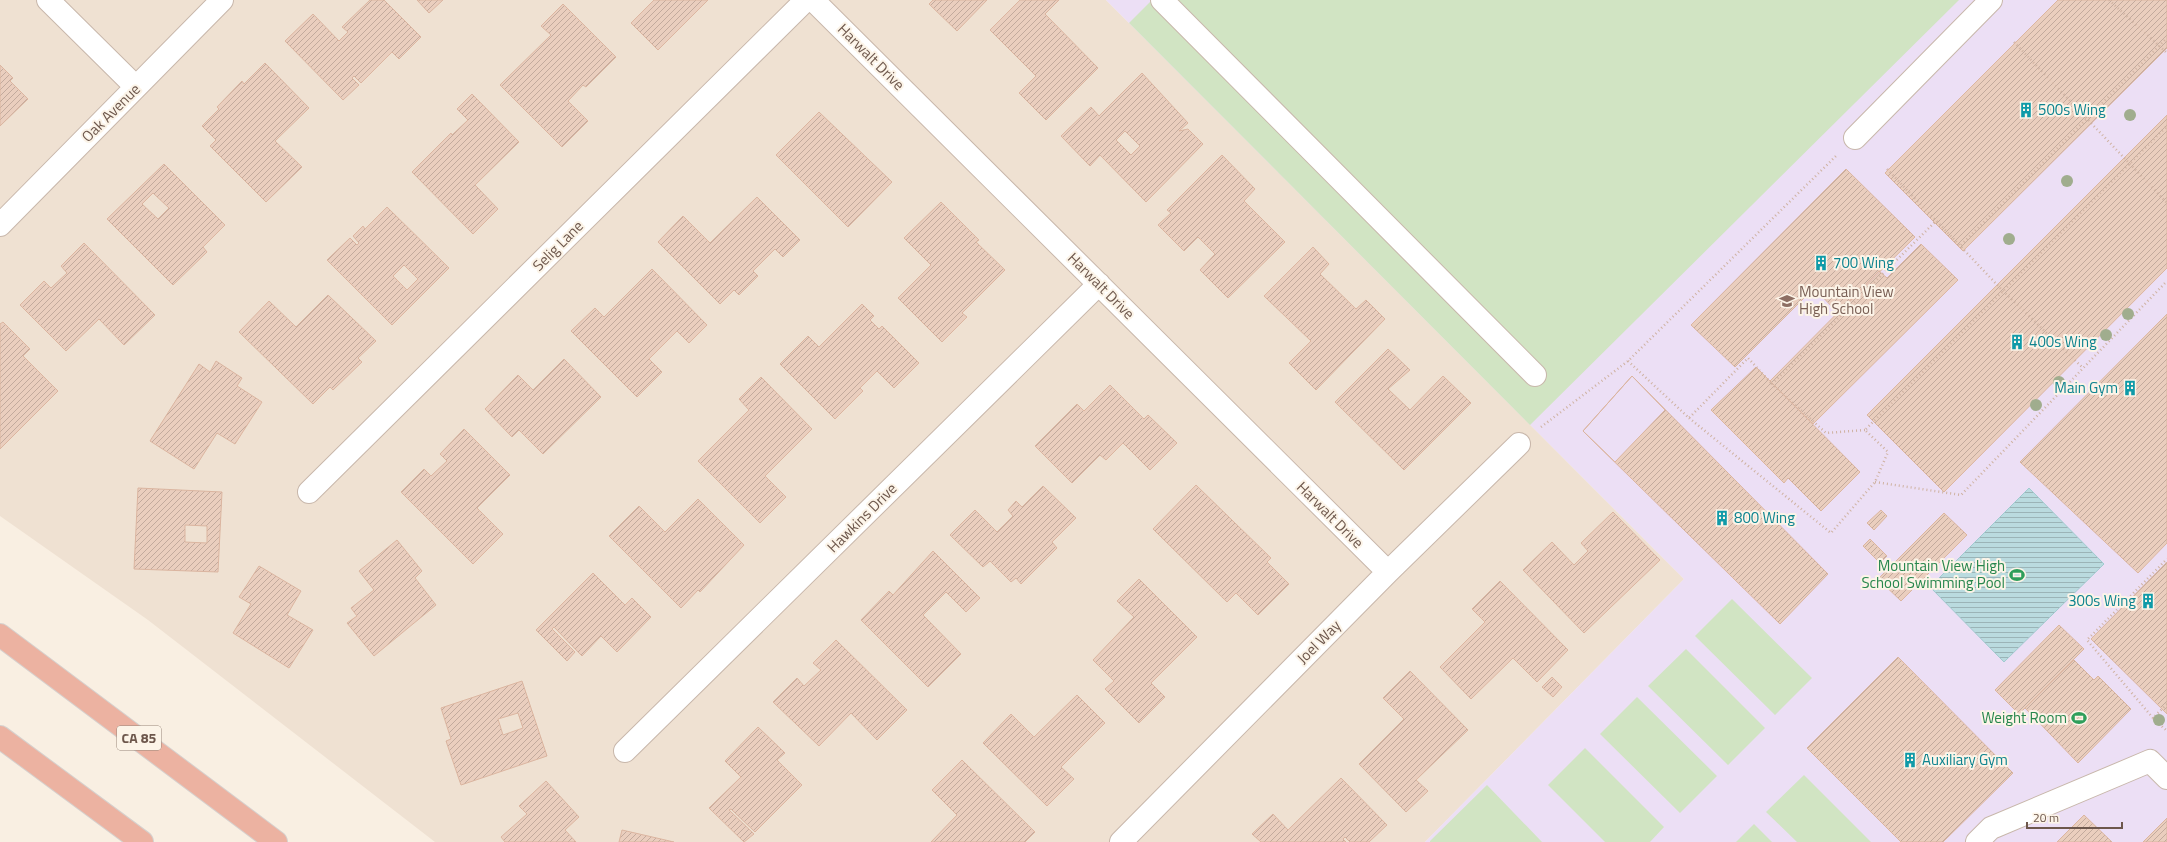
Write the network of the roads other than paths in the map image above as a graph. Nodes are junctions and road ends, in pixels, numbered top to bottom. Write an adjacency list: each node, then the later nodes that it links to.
1 (48, 0): 7 (street)
2 (222, 0): 7 (street, Oak Avenue)
3 (806, 0): 13 (street, Selig Lane)
4 (814, 0): 10 (street, Harwalt Drive)
5 (1162, 0): 11 (street)
6 (1991, 0): 8 (street)
7 (136, 87): 9 (street, Oak Avenue)
8 (1855, 138)
9 (0, 226)
10 (1099, 284): 14 (street, Harwalt Drive); 17 (street, Hawkins Drive)
11 (1535, 375)
12 (1519, 444): 14 (street, Joel Way)
13 (309, 492)
14 (1388, 572): 21 (street, Joel Way)
15 (0, 635): 20 (highway, CA 85)
16 (0, 737): 19 (highway)
17 (625, 751)
18 (2167, 778): 22 (street)
19 (142, 842)
20 (276, 842)
21 (1121, 842)
22 (1977, 842)

